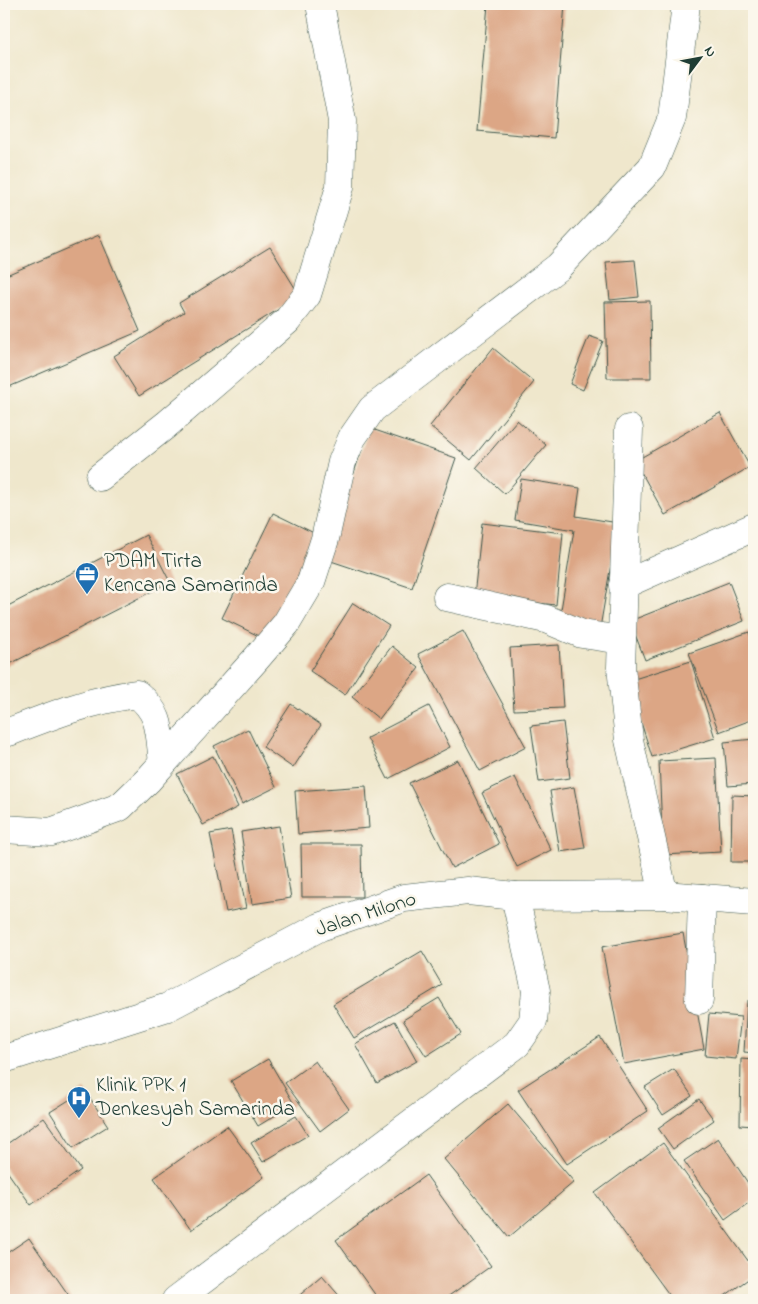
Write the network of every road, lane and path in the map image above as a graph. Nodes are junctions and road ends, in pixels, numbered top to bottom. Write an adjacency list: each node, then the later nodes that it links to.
1 (320, 4): 4 (street)
2 (686, 4): 10 (street)
3 (629, 430): 6 (street)
4 (100, 477)
5 (754, 527): 6 (street)
6 (623, 585): 8 (street)
7 (447, 597): 8 (street)
8 (622, 640): 12 (street)
9 (9, 732): 10 (street)
10 (163, 763): 11 (street)
11 (4, 829)
12 (664, 894): 13 (street, Jalan Milono); 14 (street, Jalan Milono)
13 (516, 896): 17 (street, Jalan Milono); 18 (street)
14 (702, 898): 15 (street, Jalan Milono); 16 (street)
15 (754, 902)
16 (699, 1000)
17 (4, 1058)
18 (176, 1300)

